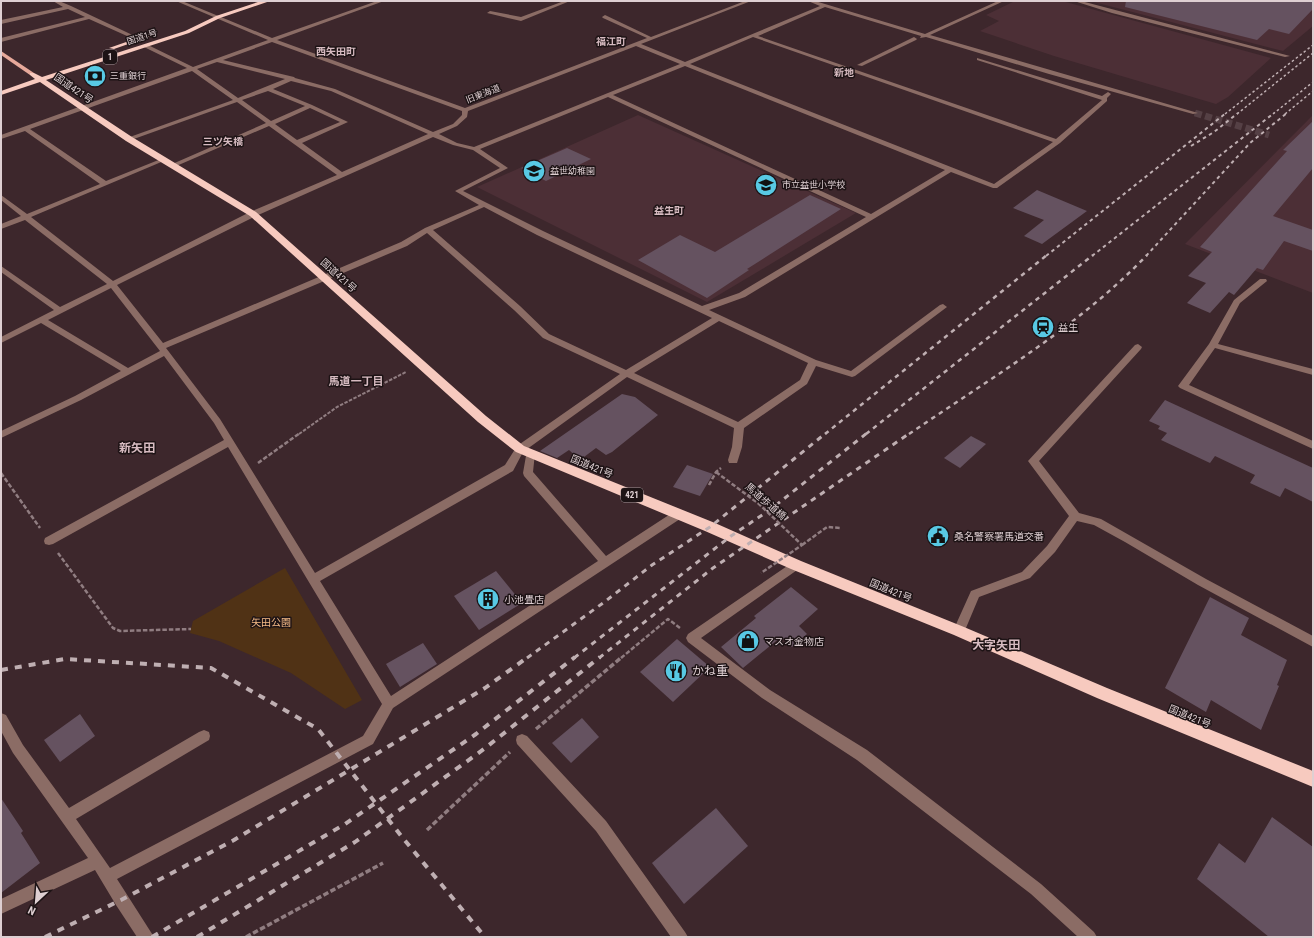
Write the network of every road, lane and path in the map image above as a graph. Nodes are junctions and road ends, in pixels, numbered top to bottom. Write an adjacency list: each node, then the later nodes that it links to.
1 (55, 1): 11 (street)
2 (178, 1): 16 (street, 旧東海道)
3 (267, 1): 16 (highway, 国道1号 / 1)
4 (382, 1): 26 (street)
5 (568, 1): 13 (street)
6 (749, 1): 22 (street, 旧東海道)
7 (810, 1): 10 (street)
8 (1002, 1): 24 (street)
9 (1076, 1): 31 (street)
10 (824, 6): 12 (street); 24 (street)
11 (69, 7): 14 (street); 17 (street)
12 (818, 9): 20 (street); 23 (street)
13 (490, 13)
14 (89, 17): 21 (street); 25 (street)
15 (605, 17): 22 (street)
16 (218, 18): 18 (highway, 国道1号 / 1); 26 (street, 旧東海道); 28 (highway, 国道1号 / 1)
17 (1, 22)
18 (184, 25)
19 (161, 32): 21 (highway, 国道1号 / 1)
20 (754, 36): 34 (street); 54 (street)
21 (138, 39): 29 (highway, 国道1号 / 1)
22 (652, 39): 27 (street, 旧東海道)
23 (915, 39): 24 (street); 35 (street)
24 (924, 39): 40 (street)
25 (1, 40)
26 (272, 40): 33 (street); 47 (street, 旧東海道)
27 (636, 45): 34 (street); 47 (street, 旧東海道)
28 (146, 46): 36 (street); 37 (highway, 国道1号 / 1)
29 (108, 49)
30 (1, 53): 37 (main road)
31 (1287, 56)
32 (976, 58): 43 (street)
33 (218, 60): 36 (street); 38 (street)
34 (685, 64): 42 (street); 58 (street)
35 (860, 64)
36 (193, 68): 44 (street); 46 (street)
37 (35, 76): 41 (highway, 国道1号 / 1); 46 (highway, 国道421号 / 421)
38 (292, 78): 39 (street); 51 (street)
39 (268, 89): 44 (street); 45 (street)
40 (1112, 90): 43 (street); 48 (street)
41 (1, 93)
42 (608, 95): 56 (street); 65 (street)
43 (1103, 98): 54 (street)
44 (238, 101): 49 (street); 53 (street)
45 (310, 106): 49 (street); 55 (street)
46 (82, 108): 50 (street); 53 (highway, 国道421号 / 421)
47 (465, 110): 51 (street)
48 (1195, 112)
49 (270, 123): 55 (street); 57 (street)
50 (25, 128): 52 (street); 60 (street)
51 (434, 135): 56 (street); 59 (street)
52 (1, 137)
53 (129, 139): 57 (highway, 国道421号 / 421)
54 (1058, 142): 58 (street)
55 (296, 143): 59 (street)
56 (475, 149): 62 (street)
57 (168, 163): 60 (street); 63 (highway, 国道421号 / 421)
58 (951, 169): 65 (street)
59 (342, 175): 63 (street)
60 (105, 184): 64 (street)
61 (1, 197): 64 (street)
62 (486, 204): 67 (street); 73 (street)
63 (253, 214): 69 (highway, 国道421号 / 421); 71 (street)
64 (26, 216): 66 (street); 71 (street)
65 (872, 217): 73 (street)
66 (1, 226)
67 (428, 230): 69 (street); 85 (street)
68 (1, 268): 74 (street)
69 (324, 277): 80 (street); 90 (highway, 国道421号 / 421)
70 (1263, 281): 78 (street)
71 (113, 285): 74 (street); 80 (street)
72 (943, 307): 81 (street)
73 (703, 309): 75 (street)
74 (60, 311): 76 (street)
75 (719, 317): 81 (street); 85 (street)
76 (42, 320): 77 (street); 82 (street)
77 (1, 340)
78 (1213, 346): 84 (street); 89 (street)
79 (1138, 348): 97 (street)
80 (163, 350): 82 (street); 88 (street)
81 (813, 362): 86 (street)
82 (129, 372): 87 (street)
83 (406, 372): 92 (path)
84 (1313, 372)
85 (626, 374): 86 (street); 90 (street)
86 (739, 426): 91 (street)
87 (1, 435)
88 (229, 442): 92 (street); 99 (street)
89 (1313, 445)
90 (525, 451): 96 (highway, 国道421号 / 421); 101 (street); 104 (street)
91 (733, 460): 93 (path)
92 (247, 471): 104 (street)
93 (716, 472): 95 (path); 100 (path, 馬道歩道橋, bridge)
94 (1, 473): 99 (path)
95 (709, 485)
96 (680, 514): 101 (street); 102 (highway, 国道421号 / 421)
97 (1075, 516): 106 (street); 108 (street)
98 (841, 528): 100 (path)
99 (49, 541): 105 (path)
100 (802, 545): 103 (path, bridge)
101 (605, 562): 109 (street)
102 (796, 565): 106 (highway, 国道421号 / 421); 107 (street)
103 (761, 573)
104 (313, 580): 109 (street)
105 (191, 629)
106 (959, 631): 113 (highway, 国道421号 / 421)
107 (692, 638): 112 (path); 123 (street)
108 (1313, 642)
109 (389, 704): 118 (street)
110 (1, 719): 114 (street)
111 (204, 736): 114 (street)
112 (522, 740): 115 (path); 122 (street)
113 (1313, 779)
114 (67, 818): 116 (street)
115 (427, 830)
116 (98, 861): 118 (street); 119 (street)
117 (383, 863): 121 (path)
118 (106, 877): 120 (street)
119 (1, 907)
120 (146, 937)
121 (246, 937)
122 (680, 937)
123 (1088, 937)

